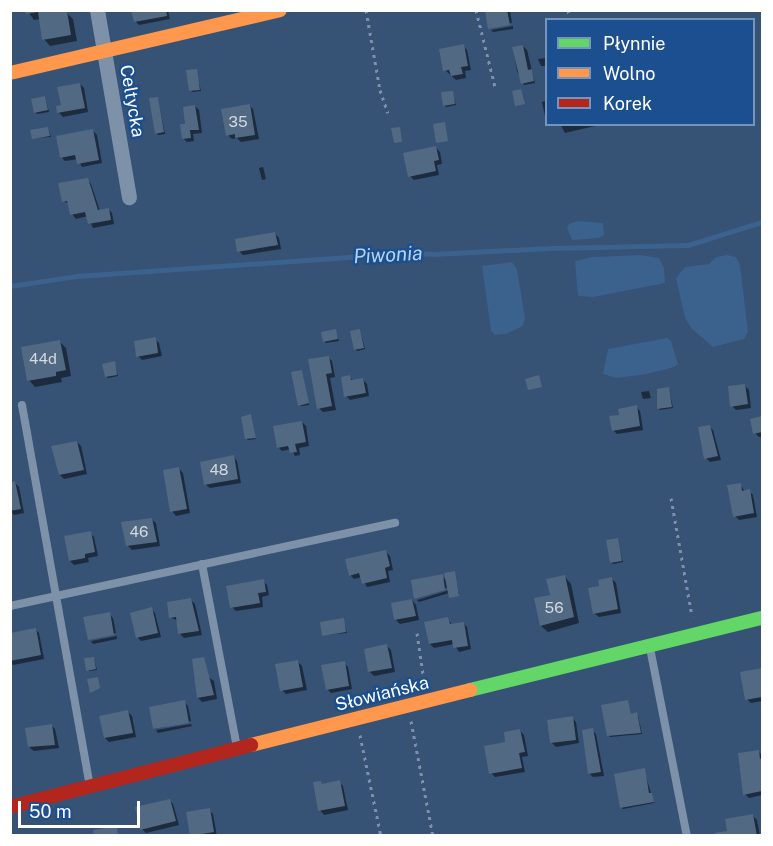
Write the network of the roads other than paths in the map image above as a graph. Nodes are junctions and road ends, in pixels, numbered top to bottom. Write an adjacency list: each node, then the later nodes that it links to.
1 (97, 10): 3 (street, Celtycka)
2 (280, 10): 3 (street)
3 (104, 52): 4 (street); 5 (street, Celtycka)
4 (10, 73)
5 (129, 197)
6 (22, 405): 9 (lane)
7 (395, 523): 8 (lane)
8 (202, 564): 9 (lane); 13 (lane)
9 (54, 596): 10 (lane); 14 (lane)
10 (10, 606)
11 (762, 618): 12 (street, Słowiańska)
12 (650, 646): 13 (street, Słowiańska); 16 (lane)
13 (237, 750): 14 (street, Słowiańska)
14 (90, 788): 15 (street, Słowiańska)
15 (10, 807)
16 (687, 836)

